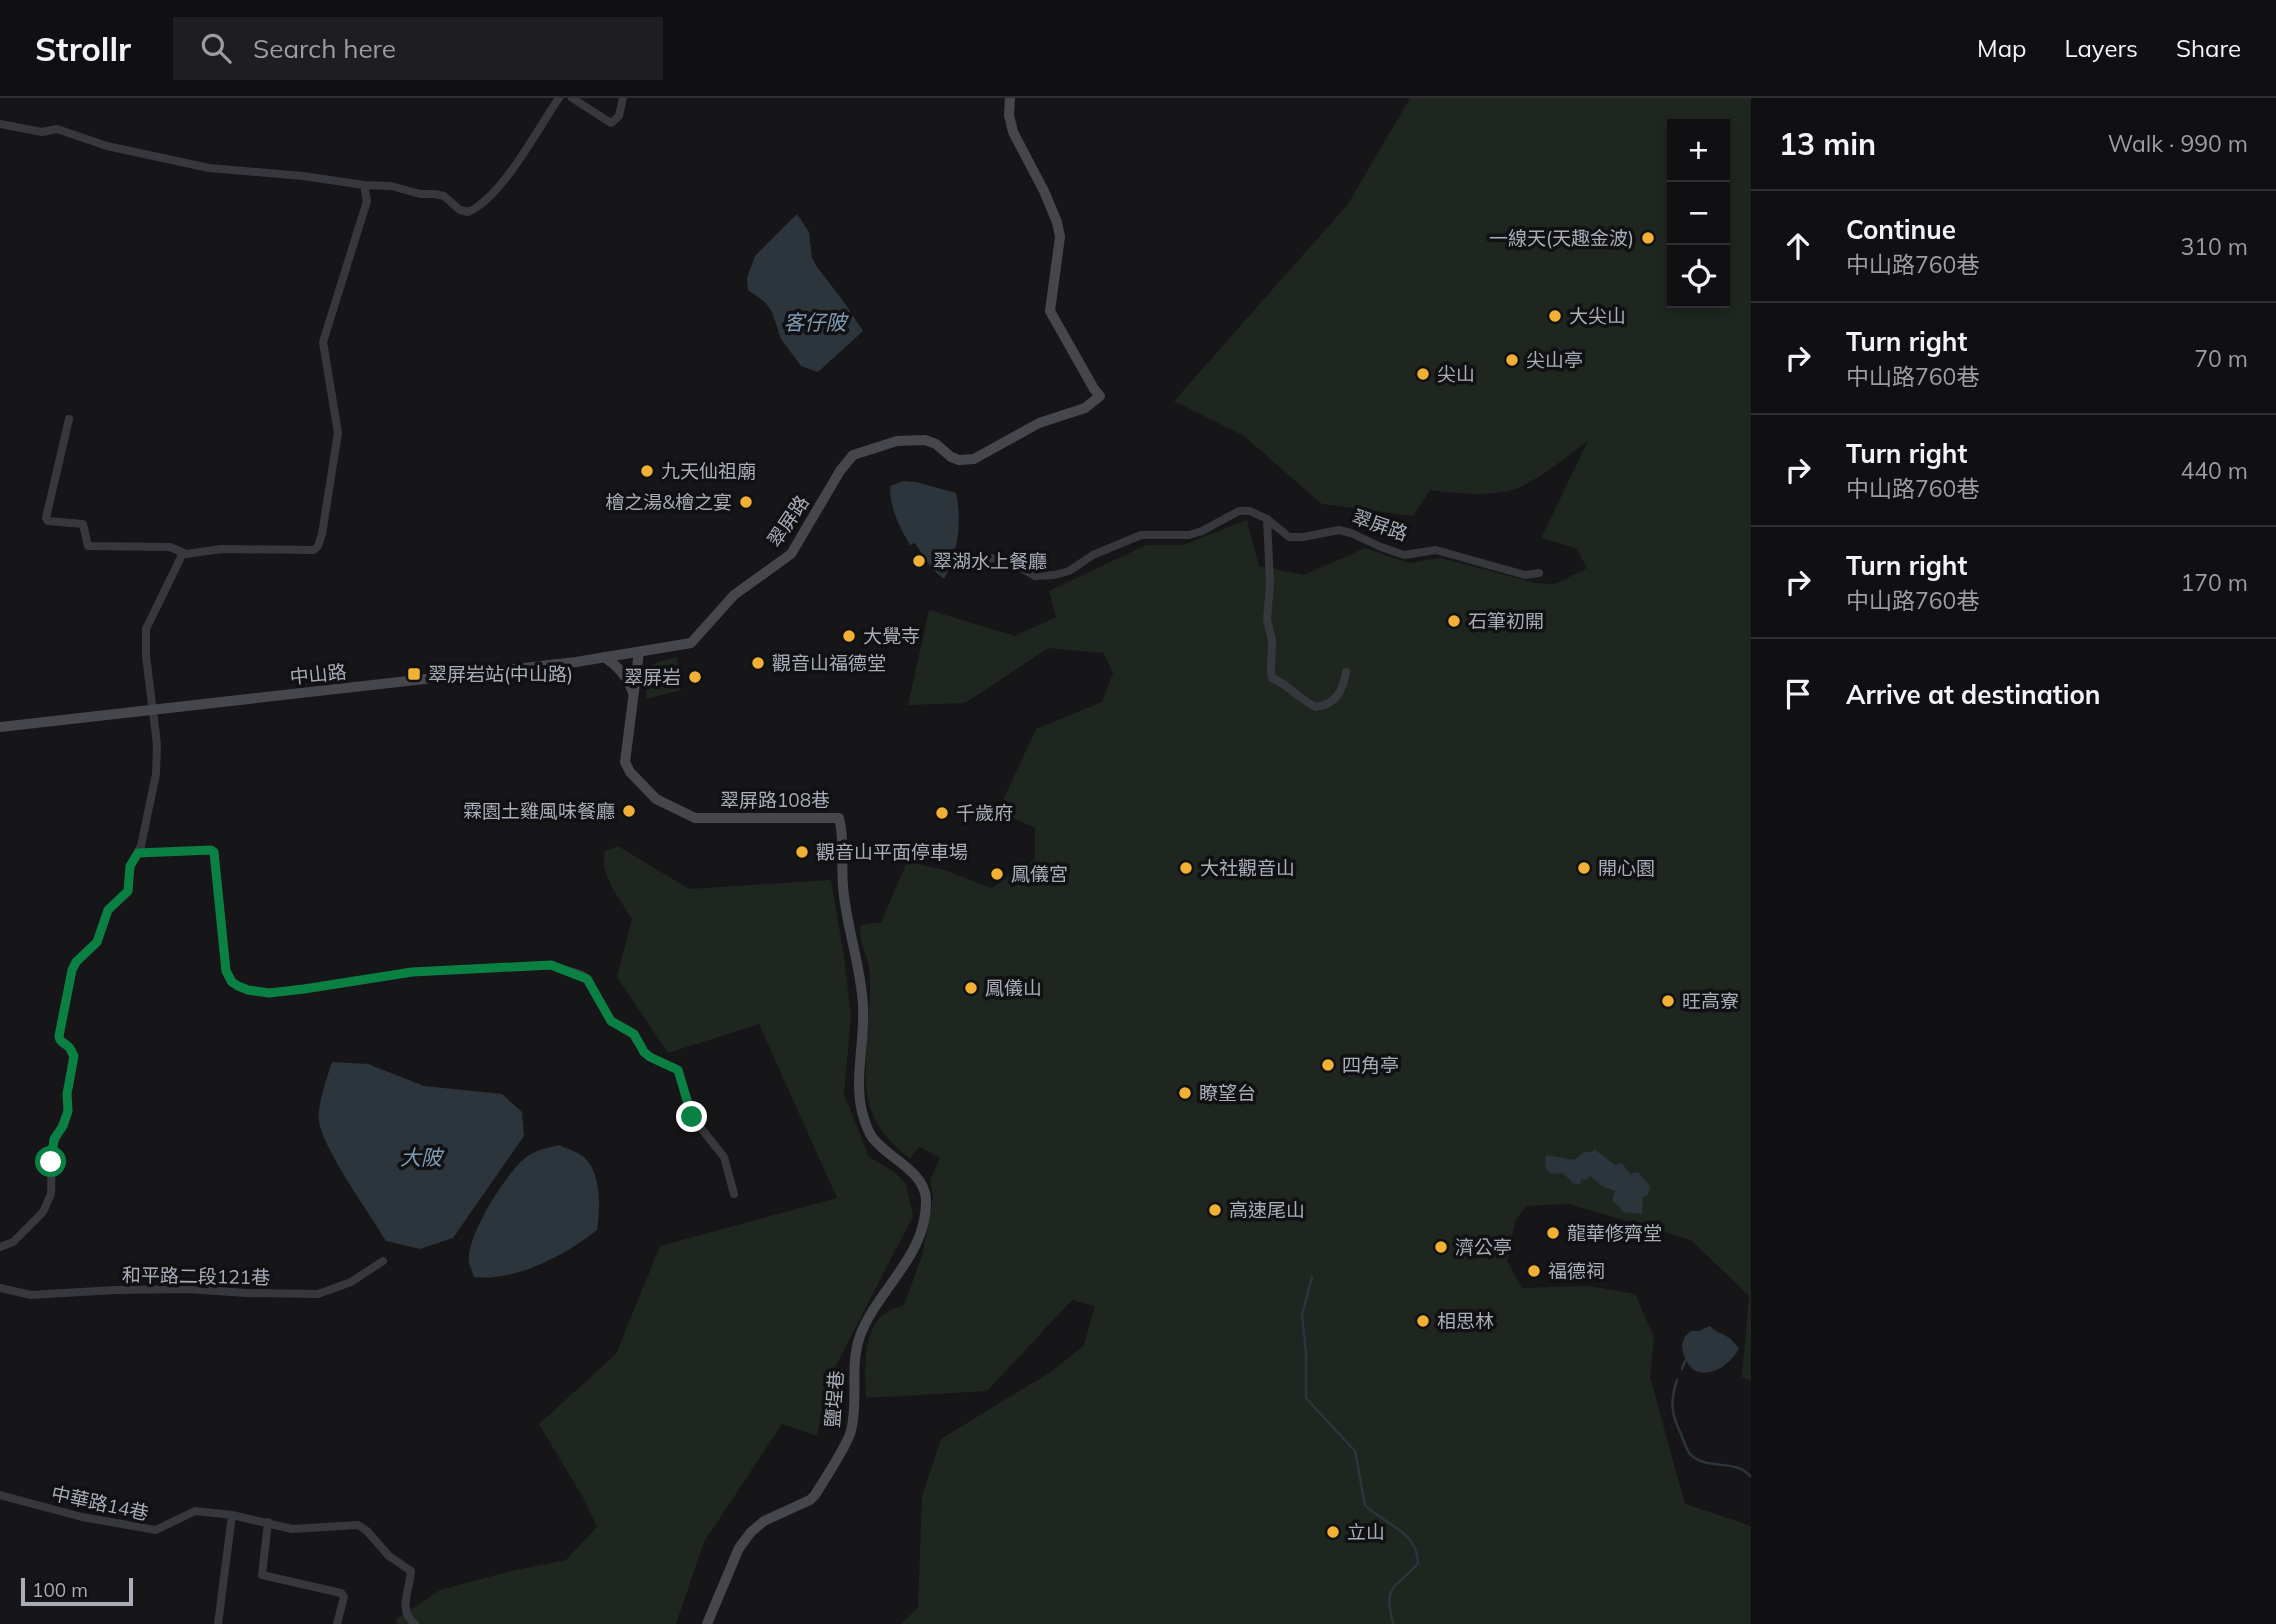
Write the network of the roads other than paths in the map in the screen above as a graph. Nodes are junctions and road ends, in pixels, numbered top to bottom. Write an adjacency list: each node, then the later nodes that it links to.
1 (558, 98): 6 (street)
2 (572, 98): 3 (street)
3 (623, 98)
4 (1010, 98): 12 (main road, 翠屏路)
5 (0, 124): 6 (street)
6 (364, 185): 9 (street)
7 (69, 419): 9 (street)
8 (1267, 519): 10 (street, 翠屏路); 11 (street, 翠屏路); 14 (street)
9 (183, 553): 16 (street)
10 (982, 557)
11 (1539, 573)
12 (639, 652): 13 (main road, 中山路); 15 (main road, 翠屏路108巷)
13 (604, 657): 15 (main road); 16 (main road, 中山路)
14 (1346, 672)
15 (634, 696): 19 (main road, 翠屏路108巷)
16 (153, 710): 17 (main road, 中山路); 18 (street)
17 (0, 727)
18 (138, 853): 20 (street); 21 (street)
19 (887, 1152): 30 (main road, 鹽埕巷)
20 (734, 1194)
21 (0, 1247)
22 (383, 1261): 23 (street, 和平路二段121巷)
23 (0, 1289)
24 (0, 1496): 25 (street, 中華路14巷)
25 (232, 1515): 26 (street, 中華路14巷); 27 (street)
26 (268, 1522): 28 (street); 29 (street, 中華路14巷)
27 (218, 1624)
28 (337, 1624)
29 (415, 1624)
30 (707, 1624)

